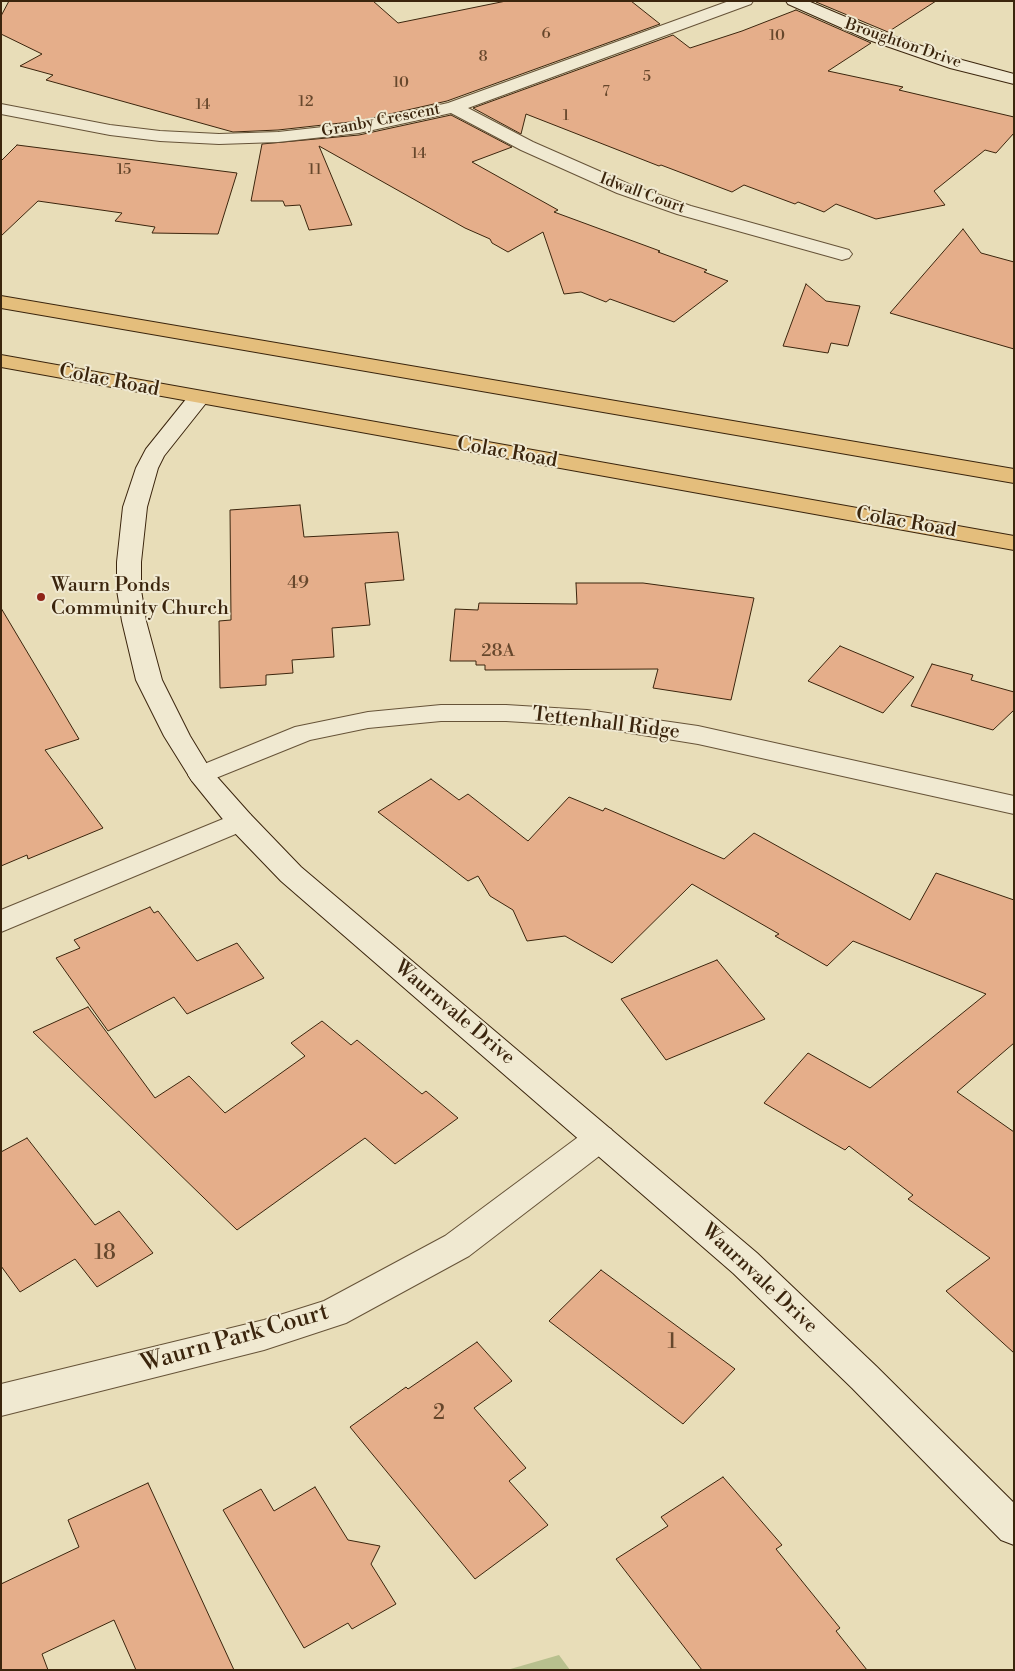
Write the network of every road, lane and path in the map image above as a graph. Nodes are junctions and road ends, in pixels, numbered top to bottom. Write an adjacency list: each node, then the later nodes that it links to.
1 (745, 1): 4 (street, Granby Crescent)
2 (794, 1): 3 (street, Broughton Drive)
3 (1014, 79)
4 (452, 107): 5 (street, Granby Crescent); 6 (street, Idwall Court)
5 (1, 109)
6 (842, 254)
7 (1, 302): 10 (highway)
8 (1, 361): 9 (highway, Colac Road)
9 (199, 398): 11 (highway, Colac Road); 12 (street, Waurnvale Drive)
10 (1014, 476)
11 (1014, 542)
12 (201, 775): 13 (street, Tettenhall Ridge); 14 (street, Waurnvale Drive)
13 (1014, 805)
14 (240, 821): 15 (street); 16 (street, Waurnvale Drive)
15 (1, 922)
16 (600, 1138): 17 (street, Waurn Park Court); 18 (street, Waurnvale Drive)
17 (1, 1400)
18 (1014, 1528)

